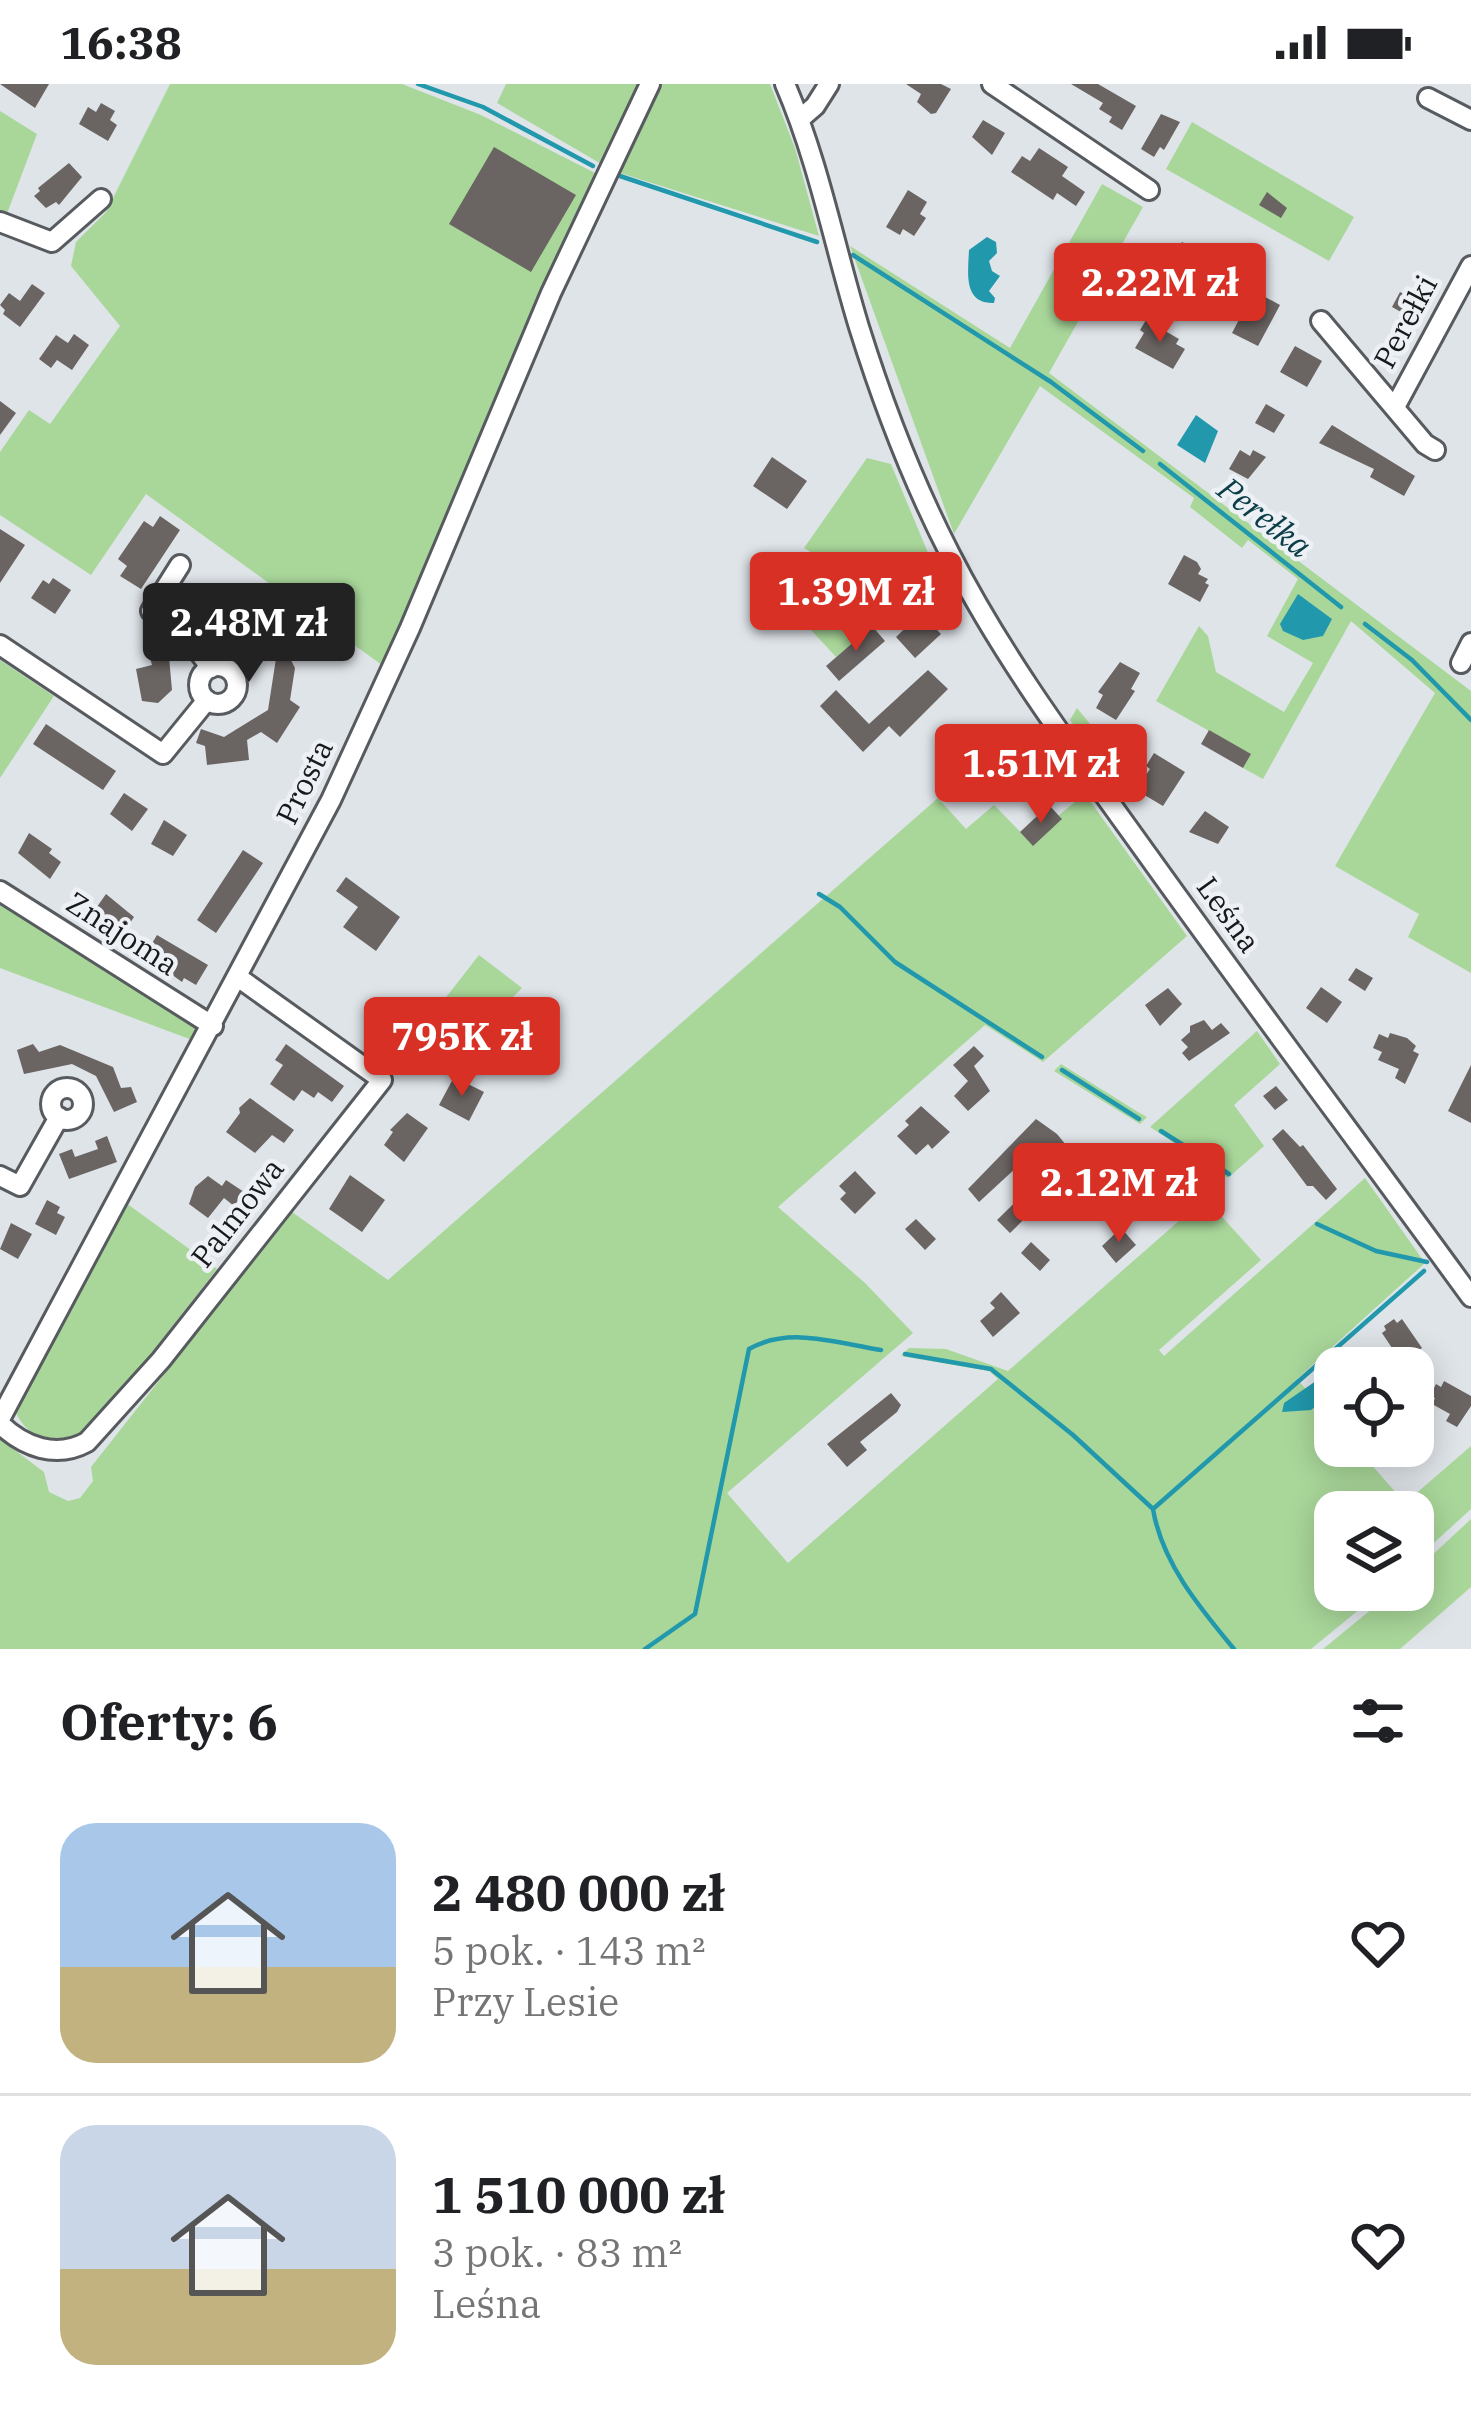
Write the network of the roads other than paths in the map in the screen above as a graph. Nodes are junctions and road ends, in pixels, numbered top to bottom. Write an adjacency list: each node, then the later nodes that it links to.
1 (650, 84): 22 (street, Prosta)
2 (785, 84): 6 (street, Leśna)
3 (829, 84): 6 (street)
4 (992, 84): 8 (street)
5 (1428, 98): 7 (street)
6 (800, 119): 26 (street, Leśna)
7 (1471, 119)
8 (1149, 190)
9 (101, 199): 10 (street)
10 (0, 222)
11 (1471, 266): 13 (street, Perełki)
12 (1321, 321): 13 (street)
13 (1394, 407): 14 (street)
14 (1435, 450)
15 (180, 565): 19 (street)
16 (1471, 643): 18 (street)
17 (0, 645): 20 (street)
18 (1461, 663)
19 (211, 668): 20 (street); 20 (street)
20 (207, 700)
21 (0, 891): 23 (street, Znajoma)
22 (238, 978): 23 (street, Prosta); 27 (street, Palmowa)
23 (213, 1026): 27 (street, Prosta)
24 (59, 1117): 25 (street)
25 (0, 1176)
26 (1471, 1297)
27 (0, 1422)

